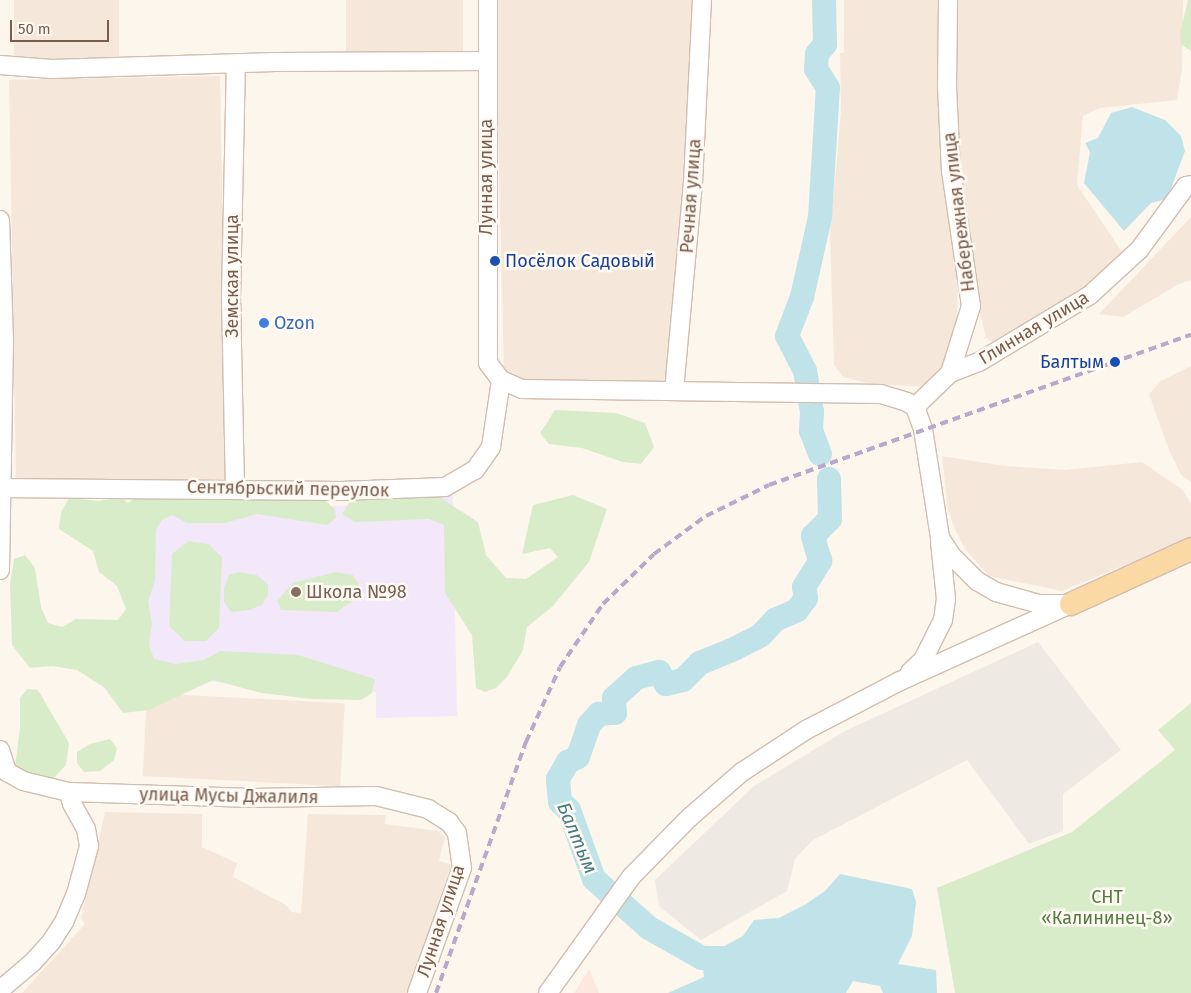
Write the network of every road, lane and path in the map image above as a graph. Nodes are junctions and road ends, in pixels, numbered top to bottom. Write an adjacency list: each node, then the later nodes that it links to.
1 (488, 0): 4 (street, Лунная улица)
2 (702, 0): 11 (street, Речная улица)
3 (948, 0): 9 (street, Набережная улица)
4 (487, 61): 5 (street); 10 (street, Лунная улица)
5 (236, 64): 6 (street); 14 (street, Земская улица)
6 (0, 65)
7 (1191, 185): 9 (street, Глинная улица)
8 (0, 220): 13 (street)
9 (950, 373): 12 (street, Набережная улица)
10 (501, 380): 11 (street); 14 (street, Сентябрьский переулок)
11 (674, 391): 12 (street)
12 (915, 407): 15 (street)
13 (0, 488): 14 (street, Сентябрьский переулок); 17 (street)
14 (235, 488)
15 (940, 538): 18 (street); 19 (street)
16 (1191, 549): 18 (main road)
17 (0, 570)
18 (1071, 604): 19 (street)
19 (900, 681): 25 (street)
20 (0, 750): 21 (street, улица Мусы Джалиля)
21 (69, 792): 22 (street, улица Мусы Джалиля); 23 (street)
22 (449, 822): 24 (street, Лунная улица)
23 (0, 990)
24 (417, 993)
25 (548, 993)

